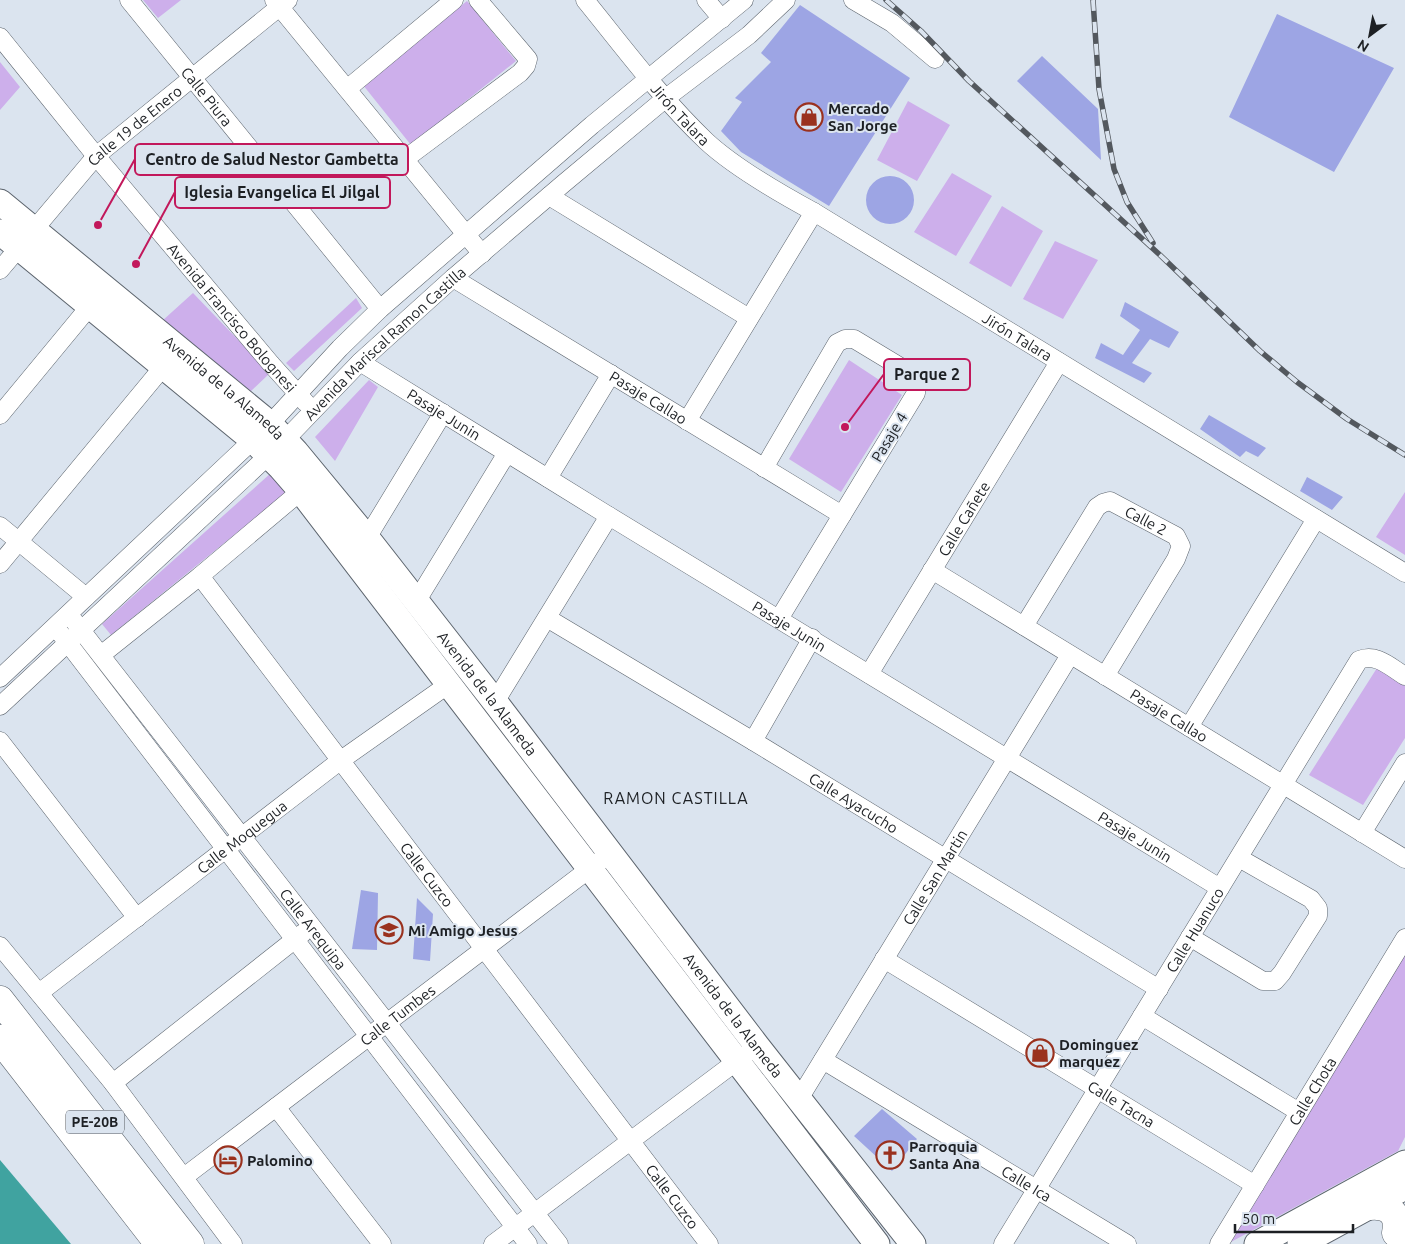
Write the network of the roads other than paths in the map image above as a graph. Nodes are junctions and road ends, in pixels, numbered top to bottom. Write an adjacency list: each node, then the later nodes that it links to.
1 (129, 0): 13 (street, Calle Piura)
2 (454, 0): 15 (street)
3 (478, 0): 18 (street)
4 (585, 0): 14 (street, Jirón Talara)
5 (706, 0): 10 (street)
6 (744, 0): 10 (street, Avenida Mariscal Ramon Castilla)
7 (786, 0): 16 (street, Avenida Mariscal Ramon Castilla)
8 (853, 0): 12 (street)
9 (281, 2): 13 (street, Calle 19 de Enero); 15 (street)
10 (722, 19): 14 (street, Avenida Mariscal Ramon Castilla)
11 (0, 37): 17 (street, Avenida Francisco Bolognesi)
12 (934, 60)
13 (192, 78): 17 (street, Calle 19 de Enero); 29 (street, Calle Piura)
14 (648, 78): 16 (street, Jirón Talara); 23 (street, Avenida Mariscal Ramon Castilla)
15 (347, 89): 18 (street)
16 (666, 98): 19 (street, Avenida Mariscal Ramon Castilla); 21 (street, Jirón Talara)
17 (96, 156): 24 (street, Calle 19 de Enero); 35 (street, Avenida Francisco Bolognesi)
18 (405, 159): 23 (street)
19 (549, 196): 25 (street, Avenida Mariscal Ramon Castilla); 30 (street)
20 (0, 202): 24 (street, Avenida de la Alameda)
21 (814, 212): 30 (street); 32 (street, Jirón Talara)
22 (0, 232): 24 (street, Avenida de la Alameda)
23 (466, 234): 25 (street); 29 (street, Avenida Mariscal Ramon Castilla)
24 (26, 238): 26 (street); 28 (street, Avenida de la Alameda); 40 (street, Avenida de la Alameda)
25 (482, 254): 27 (street, Avenida Mariscal Ramon Castilla)
26 (0, 270)
27 (453, 278): 31 (street, Avenida Mariscal Ramon Castilla); 34 (street, Pasaje Callao)
28 (90, 306): 33 (street, Avenida de la Alameda); 38 (street)
29 (380, 309): 35 (street, Avenida Mariscal Ramon Castilla)
30 (749, 318): 39 (street)
31 (360, 362): 36 (street, Avenida Mariscal Ramon Castilla); 37 (street, Pasaje Junin)
32 (1059, 362): 47 (street, Jirón Talara); 52 (street, Calle Cañete)
33 (163, 367): 40 (street, Avenida de la Alameda); 50 (street)
34 (611, 374): 39 (street, Pasaje Callao); 43 (street)
35 (298, 395): 36 (street, Avenida Francisco Bolognesi); 40 (street, Avenida Mariscal Ramon Castilla)
36 (314, 411): 40 (street, Avenida Mariscal Ramon Castilla)
37 (443, 413): 41 (street, Pasaje Junin); 49 (street)
38 (0, 415)
39 (687, 421): 42 (street, Pasaje Callao)
40 (269, 439): 44 (street, Avenida de la Alameda); 49 (street, Avenida de la Alameda); 55 (street, Avenida Mariscal Ramon Castilla); 62 (street, Avenida Mariscal Ramon Castilla)
41 (507, 453): 43 (street, Pasaje Junin); 56 (street)
42 (764, 468): 45 (street, Pasaje Callao); 45 (street, Pasaje 4)
43 (548, 478): 46 (street, Pasaje Junin)
44 (301, 491): 54 (street); 71 (street, Avenida de la Alameda)
45 (842, 515): 59 (street, Pasaje 4)
46 (609, 516): 58 (street); 59 (street, Pasaje Junin)
47 (1316, 519): 53 (street, Jirón Talara); 74 (street)
48 (0, 526): 50 (street)
49 (366, 538): 56 (street, Avenida de la Alameda)
50 (19, 541): 51 (street); 55 (street)
51 (0, 564)
52 (932, 570): 61 (street, Pasaje Callao); 67 (street, Calle Cañete)
53 (1405, 573)
54 (200, 576): 65 (street); 78 (street, Calle Cuzco)
55 (86, 596): 57 (street, Avenida Mariscal Ramon Castilla)
56 (416, 602): 72 (street, Avenida de la Alameda)
57 (68, 614): 60 (street, Avenida Mariscal Ramon Castilla); 62 (street, Calle Arequipa)
58 (547, 618): 72 (street); 76 (street, Calle Ayacucho)
59 (779, 619): 63 (street, Pasaje Junin)
60 (54, 626): 64 (street, Calle Arequipa); 70 (street, Avenida Mariscal Ramon Castilla)
61 (1024, 626): 66 (street, Pasaje Callao); 68 (street, Calle 2)
62 (80, 629): 64 (street, Avenida Mariscal Ramon Castilla); 65 (street, Calle Arequipa)
63 (812, 638): 67 (street, Pasaje Junin); 76 (street)
64 (67, 642): 73 (street, Avenida Mariscal Ramon Castilla); 83 (street, Calle Arequipa)
65 (100, 655): 82 (street, Calle Arequipa)
66 (1070, 655): 68 (street, Pasaje Callao); 77 (street, Calle San Martin)
67 (869, 674): 77 (street, Pasaje Junin)
68 (1105, 676): 74 (street, Pasaje Callao)
69 (1405, 676): 80 (street, Calle Huanuco)
70 (0, 678)
71 (449, 684): 78 (street, Calle Moquegua); 88 (street, Avenida de la Alameda)
72 (495, 702): 84 (street, Avenida de la Alameda)
73 (0, 706)
74 (1189, 727): 80 (street, Pasaje Callao)
75 (0, 741): 90 (street)
76 (754, 741): 87 (street, Calle Ayacucho)
77 (1007, 758): 87 (street, Calle San Martin); 89 (street, Pasaje Junin)
78 (341, 760): 82 (street, Calle Moquegua); 96 (street, Calle Cuzco)
79 (1405, 762): 81 (street)
80 (1283, 785): 81 (street, Pasaje Callao); 85 (street, Calle Huanuco)
81 (1362, 833): 86 (street, Pasaje Callao)
82 (242, 837): 83 (street, Calle Moquegua); 91 (street, Calle Arequipa)
83 (226, 849): 90 (street, Calle Moquegua); 94 (street, Calle Arequipa)
84 (609, 854): 88 (street, Calle Tumbes); 105 (street, Avenida de la Alameda)
85 (1239, 858): 89 (street, Calle Huanuco); 92 (street)
86 (1405, 859)
87 (945, 860): 97 (street, Calle San Martin); 98 (street, Calle Ayacucho)
88 (590, 868): 96 (street, Calle Tumbes); 107 (street, Avenida de la Alameda)
89 (1220, 888): 92 (street, Calle Huanuco)
90 (137, 918): 99 (street, Calle Moquegua)
91 (312, 926): 94 (street); 102 (street, Calle Arequipa)
92 (1190, 937): 98 (street, Calle Huanuco)
93 (1405, 938): 112 (street, Calle Chota)
94 (295, 940): 103 (street, Calle Arequipa); 108 (street)
95 (0, 946): 99 (street)
96 (484, 949): 102 (street, Calle Tumbes); 113 (street, Calle Cuzco)
97 (884, 959): 106 (street, Calle San Martin); 109 (street, Calle Tacna)
98 (1159, 989): 101 (street, Calle Huanuco)
99 (39, 993): 108 (street)
100 (0, 1000): 124 (main road, PE-20B)
101 (1142, 1016): 109 (street, Calle Huanuco); 112 (street)
102 (387, 1023): 103 (street, Calle Tumbes); 120 (street, Calle Arequipa)
103 (369, 1036): 111 (street, Calle Tumbes); 121 (street, Calle Arequipa)
104 (0, 1039): 123 (main road, PE-20B)
105 (757, 1046): 107 (street); 110 (street, Avenida de la Alameda)
106 (823, 1060): 110 (street, Calle San Martin); 118 (street, Calle Ica)
107 (737, 1061): 113 (street); 131 (street, Avenida de la Alameda)
108 (113, 1083): 115 (street)
109 (1098, 1089): 116 (street, Calle Tacna); 118 (street, Calle Huanuco)
110 (799, 1099): 132 (street, Avenida de la Alameda)
111 (276, 1107): 115 (street, Calle Tumbes); 126 (street)
112 (1299, 1112): 116 (street, Calle Chota)
113 (631, 1141): 120 (street); 130 (street, Calle Cuzco)
114 (1405, 1163): 136 (street)
115 (184, 1177): 125 (street)
116 (1255, 1185): 135 (street, Calle Chota)
117 (1405, 1187): 119 (street)
118 (1036, 1189): 133 (street, Calle Huanuco); 134 (street, Calle Ica)
119 (1369, 1206): 122 (main road); 137 (street)
120 (535, 1213): 121 (street); 129 (street, Calle Arequipa)
121 (515, 1228): 127 (street); 128 (street, Calle Arequipa)
122 (1397, 1231)
123 (159, 1244)
124 (190, 1244)
125 (232, 1244)
126 (382, 1244)
127 (493, 1244)
128 (528, 1244)
129 (559, 1244)
130 (709, 1244)
131 (877, 1244)
132 (913, 1244)
133 (1003, 1244)
134 (1126, 1244)
135 (1219, 1244)
136 (1257, 1244)
137 (1300, 1244)

